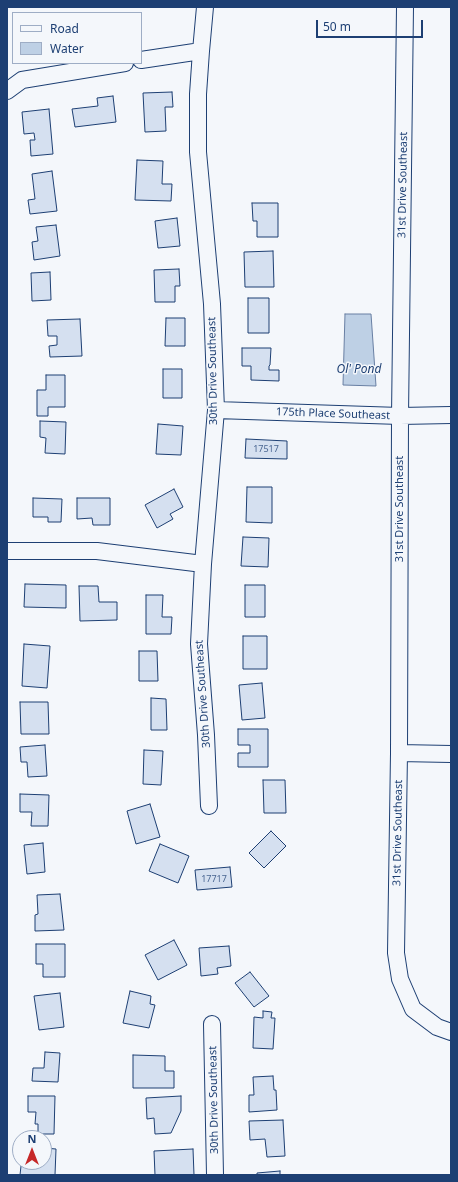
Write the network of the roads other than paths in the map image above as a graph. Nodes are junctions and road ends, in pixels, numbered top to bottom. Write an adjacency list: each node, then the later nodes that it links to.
1 (205, 7): 3 (street, 30th Drive Southeast)
2 (404, 7): 9 (street, 31st Drive Southeast)
3 (201, 51): 4 (street); 7 (street, 30th Drive Southeast)
4 (142, 60)
5 (119, 64): 6 (street)
6 (7, 91)
7 (216, 410): 9 (street, 175th Place Southeast); 11 (street, 30th Drive Southeast)
8 (451, 415): 9 (street, 175th Place Southeast)
9 (400, 416): 12 (street, 31st Drive Southeast)
10 (7, 551): 11 (street)
11 (203, 564): 14 (street, 30th Drive Southeast)
12 (399, 754): 13 (street); 16 (street, 31st Drive Southeast)
13 (451, 754)
14 (209, 806)
15 (212, 1024): 17 (street, 30th Drive Southeast)
16 (451, 1032)
17 (216, 1175)

